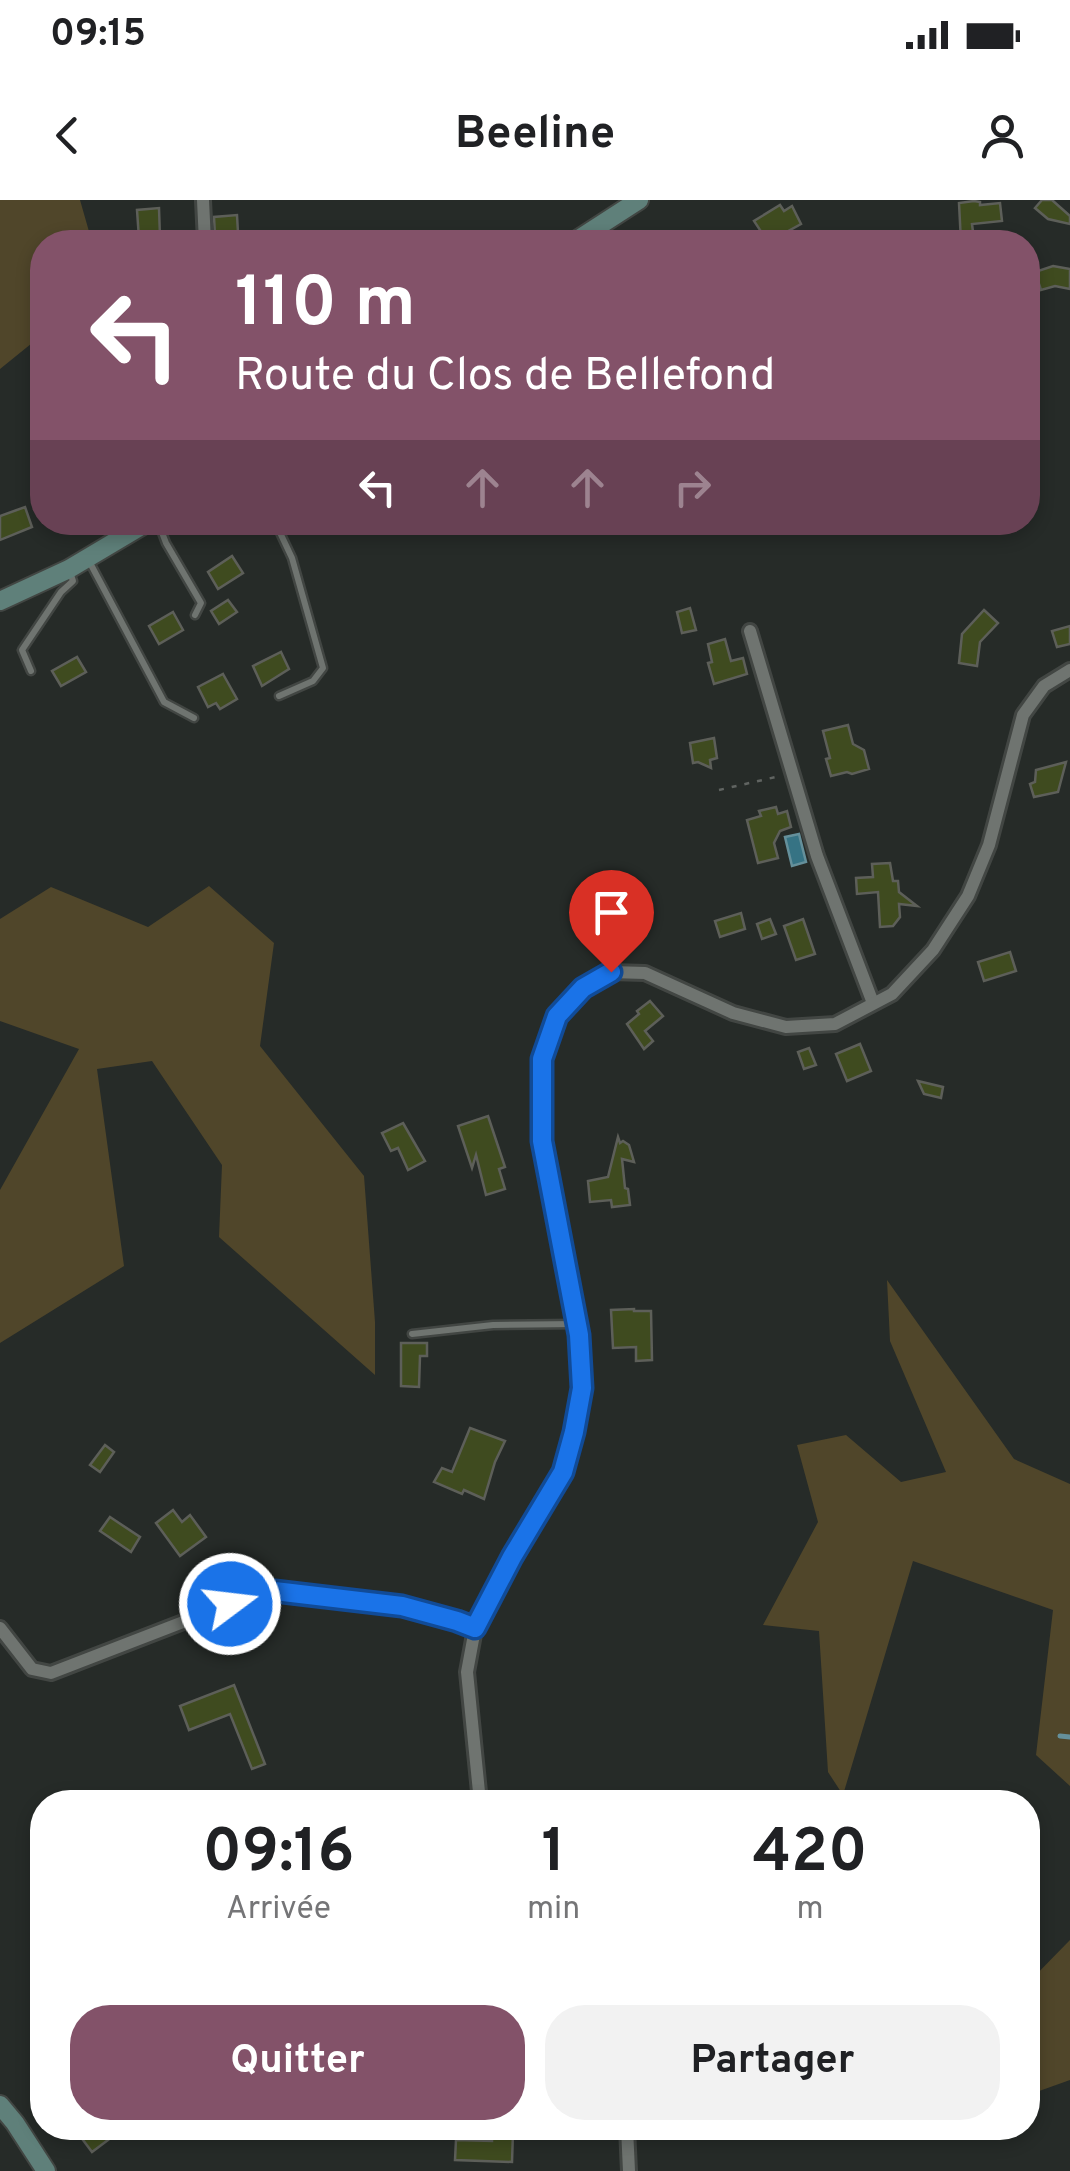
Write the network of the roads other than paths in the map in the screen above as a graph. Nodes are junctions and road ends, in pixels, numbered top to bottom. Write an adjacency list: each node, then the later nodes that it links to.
1 (203, 200): 3 (street)
2 (638, 200): 4 (main road)
3 (205, 230)
4 (592, 230)
5 (126, 535): 8 (main road)
6 (163, 535): 11 (lane)
7 (282, 535): 15 (lane)
8 (88, 558): 9 (main road); 16 (lane)
9 (69, 569): 10 (main road); 14 (lane)
10 (0, 601)
11 (195, 615)
12 (750, 632): 17 (street)
13 (1070, 670): 17 (street)
14 (31, 672)
15 (280, 696)
16 (194, 718)
17 (873, 1003): 18 (street)
18 (577, 1324): 19 (lane); 21 (street)
19 (412, 1334)
20 (0, 1628): 21 (street)
21 (475, 1628): 22 (street)
22 (479, 1790)
23 (0, 2105): 25 (main road)
24 (627, 2140): 26 (street)
25 (46, 2171)
26 (629, 2171)

